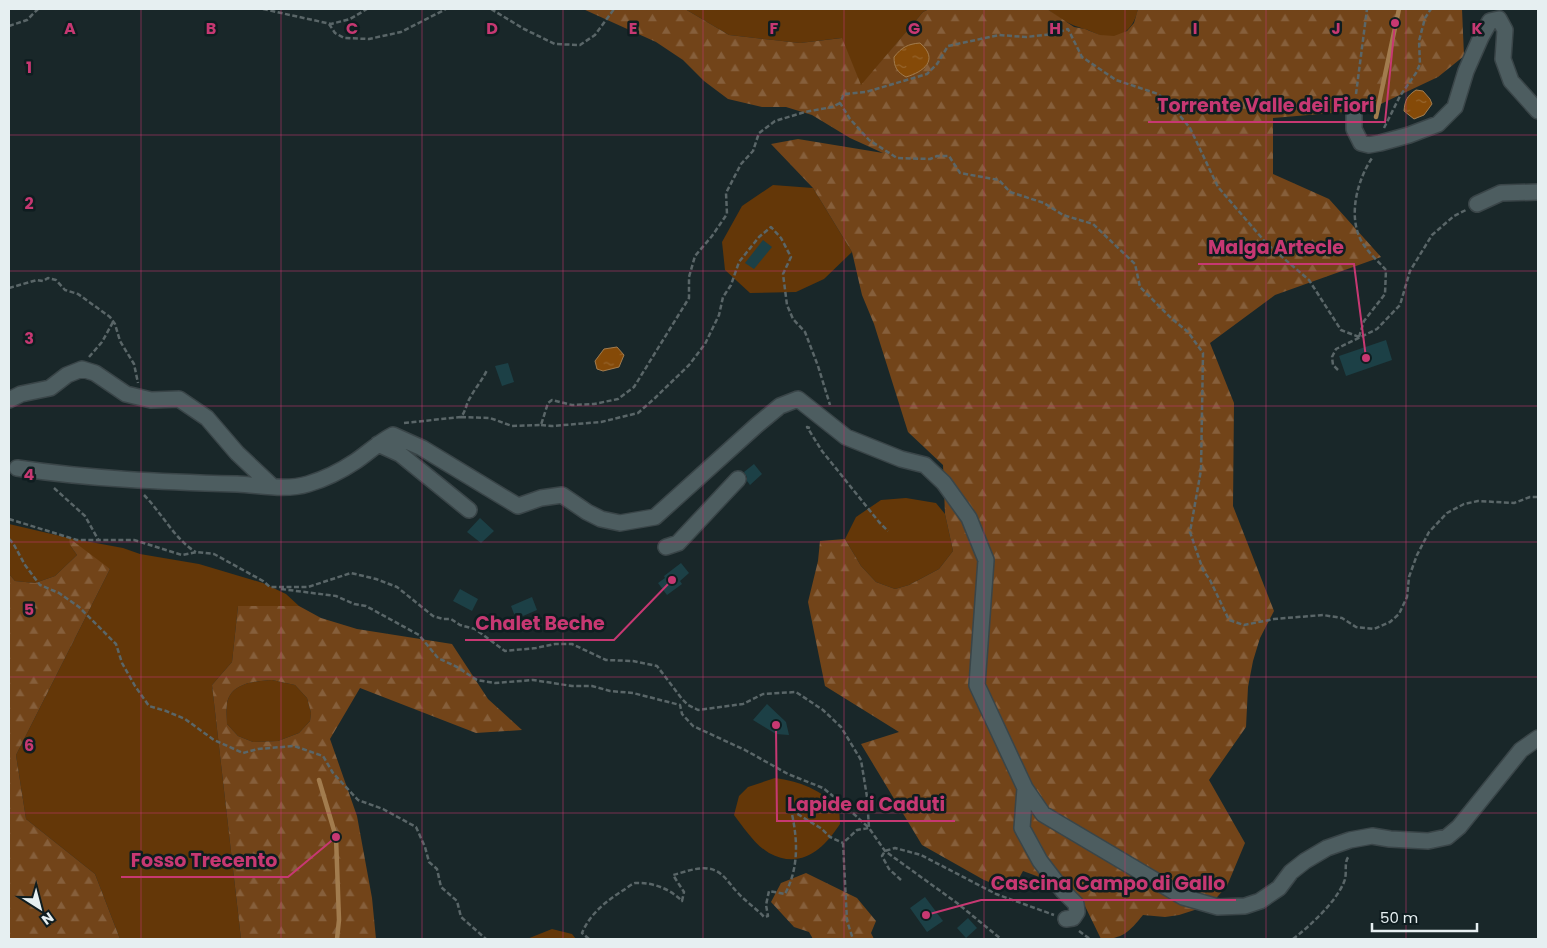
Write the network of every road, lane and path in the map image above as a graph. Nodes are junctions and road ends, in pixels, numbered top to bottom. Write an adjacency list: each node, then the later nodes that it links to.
1 (38, 9): 10 (path)
2 (263, 9): 9 (path)
3 (367, 9): 9 (path)
4 (446, 9): 9 (path)
5 (491, 9): 6 (path)
6 (614, 9)
7 (1366, 9): 12 (path)
8 (1431, 9): 14 (path)
9 (330, 24)
10 (9, 26)
11 (840, 103): 19 (path); 27 (path); 35 (path)
12 (1354, 108): 14 (street)
13 (1538, 111): 14 (street)
14 (1380, 143): 19 (path)
15 (1538, 192): 16 (street)
16 (1476, 204): 19 (path)
17 (9, 288): 18 (path)
18 (113, 322): 20 (path); 23 (path)
19 (1359, 337): 22 (path)
20 (82, 368): 23 (street); 24 (street)
21 (487, 370): 26 (path)
22 (1338, 370)
23 (144, 398): 32 (street)
24 (9, 400)
25 (831, 409): 27 (path)
26 (462, 417): 27 (path); 29 (path)
27 (541, 425)
28 (834, 427): 29 (street); 38 (path); 45 (street)
29 (383, 441): 32 (street); 36 (street)
30 (17, 468): 32 (street)
31 (738, 480): 41 (street)
32 (272, 486)
33 (53, 487): 40 (path)
34 (141, 493): 42 (path)
35 (1538, 497)
36 (469, 510)
37 (9, 519): 40 (path)
38 (888, 530)
39 (9, 539): 52 (path)
40 (99, 541): 42 (path)
41 (666, 547)
42 (197, 552): 43 (path)
43 (270, 587): 46 (path); 46 (path)
44 (1538, 738): 47 (street)
45 (1025, 788): 47 (street); 51 (street)
46 (869, 828): 48 (path); 49 (path)
47 (1364, 837): 56 (path)
48 (843, 843): 53 (path); 54 (path)
49 (885, 851): 50 (path); 51 (path); 55 (path)
50 (901, 880)
51 (1066, 919)
52 (486, 939)
53 (589, 939)
54 (853, 939)
55 (1001, 939)
56 (1293, 939)

